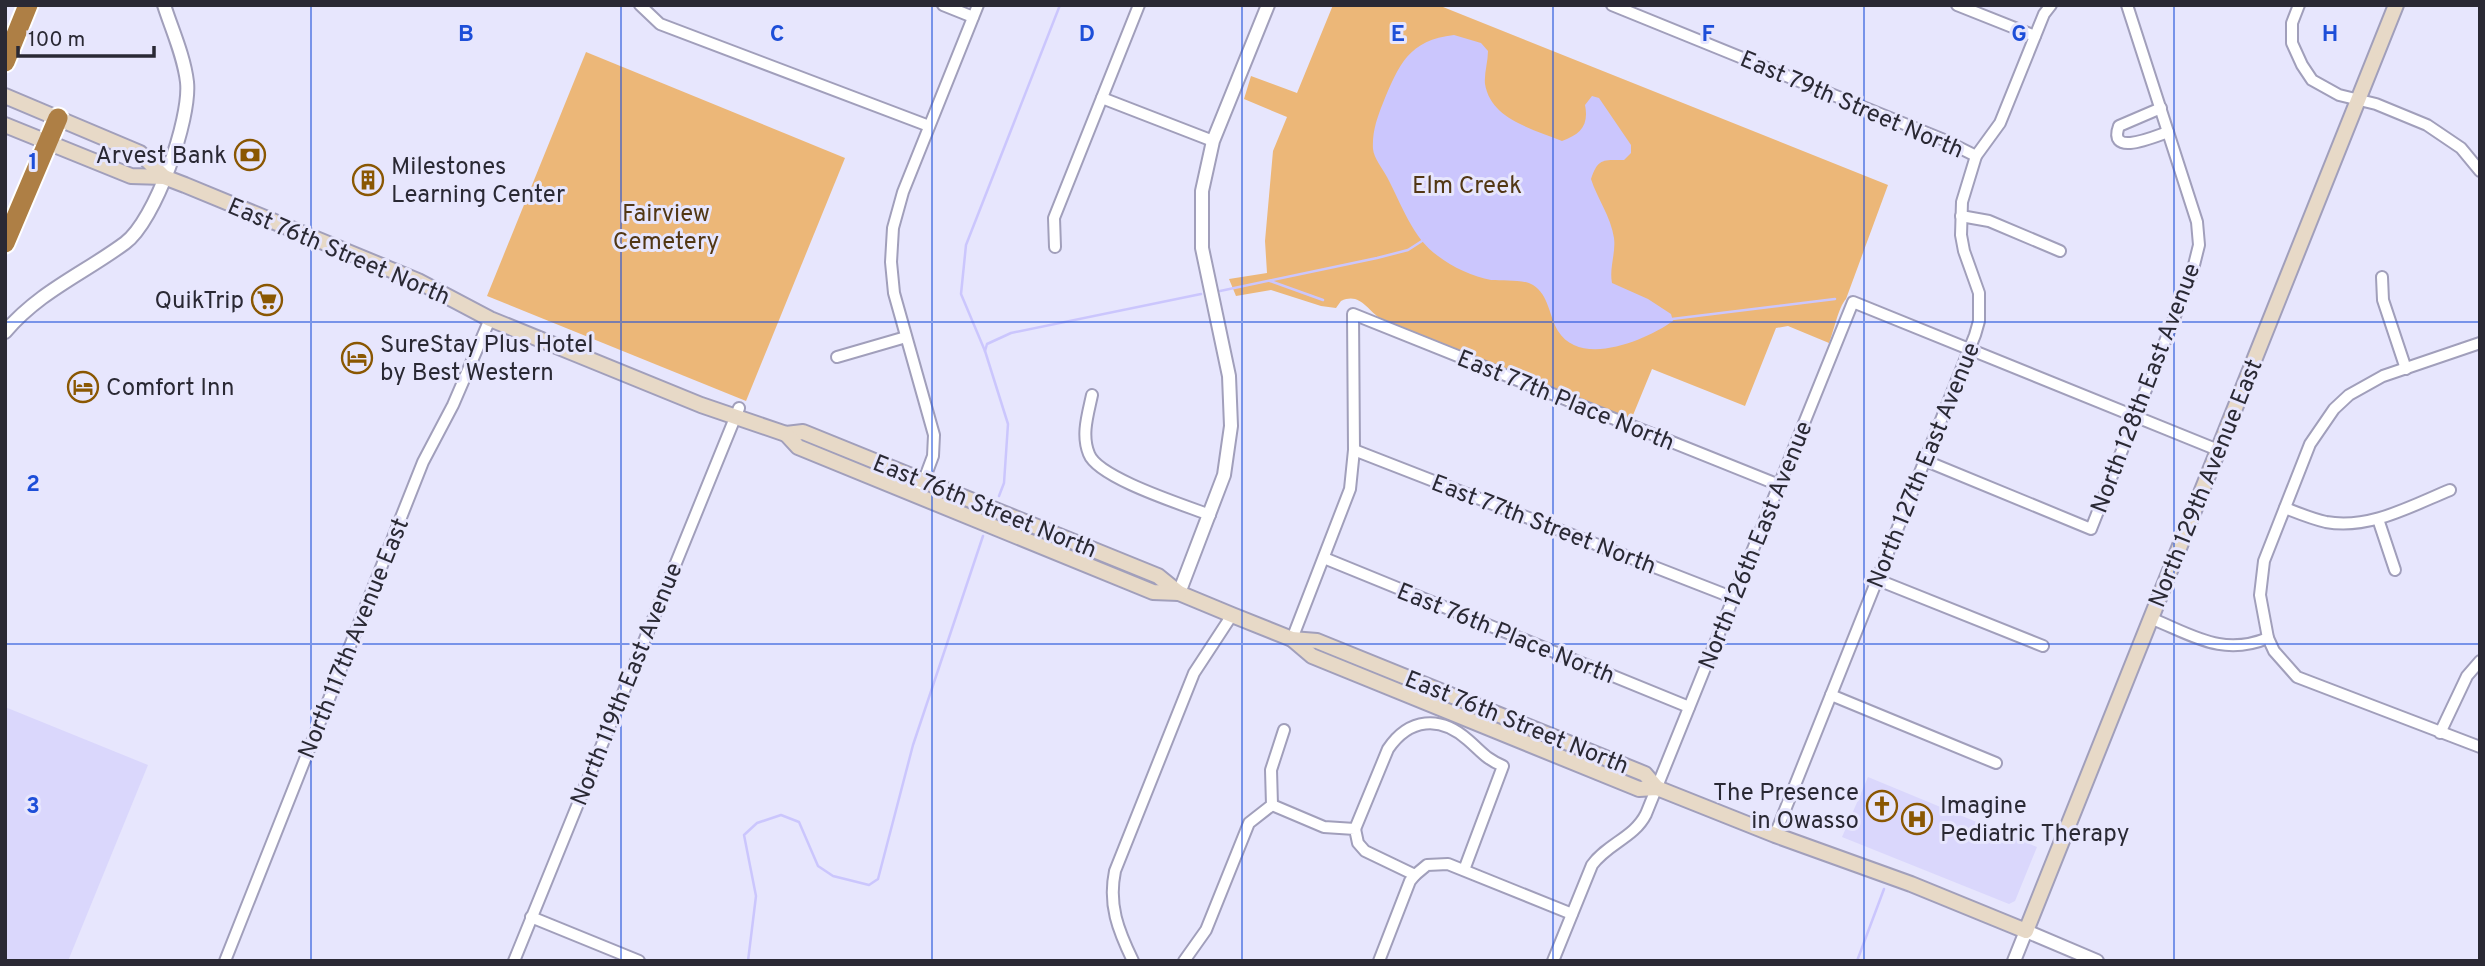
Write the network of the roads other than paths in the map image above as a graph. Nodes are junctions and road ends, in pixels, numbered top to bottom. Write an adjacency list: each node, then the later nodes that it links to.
1 (28, 5): 16 (highway)
2 (164, 5): 29 (street)
3 (640, 5): 23 (street)
4 (943, 5): 14 (street)
5 (978, 5): 14 (street)
6 (1139, 5): 18 (street)
7 (1268, 5): 25 (street)
8 (1612, 5): 27 (street, East 79th Street North)
9 (1957, 5): 15 (street)
10 (2051, 5): 15 (street, North 127th East Avenue)
11 (2127, 5): 20 (street, North 128th East Avenue)
12 (2299, 5): 19 (street)
13 (2396, 5): 19 (main road, North 129th Avenue East)
14 (973, 17): 23 (street)
15 (2035, 36): 27 (street, North 127th East Avenue)
16 (5, 62)
17 (5, 96): 21 (main road, East 76th Street North)
18 (1102, 98): 25 (street); 32 (street)
19 (2358, 100): 28 (street); 47 (main road, North 129th Avenue East)
20 (2161, 108): 24 (street, North 128th East Avenue); 24 (street)
21 (58, 118): 26 (highway); 29 (main road, East 76th Street North)
22 (5, 125): 26 (main road, East 76th Street North)
23 (929, 126): 37 (street)
24 (2168, 132): 44 (street, North 128th East Avenue)
25 (1213, 141): 54 (street)
26 (47, 142): 29 (main road, East 76th Street North); 31 (highway)
27 (1976, 156): 30 (street, North 127th East Avenue)
28 (2480, 171)
29 (164, 177): 35 (main road, East 76th Street North); 36 (street)
30 (1961, 216): 33 (street); 39 (street, North 127th East Avenue)
31 (5, 243)
32 (1055, 247)
33 (2060, 251)
34 (2382, 277): 41 (street)
35 (490, 319): 43 (main road, East 76th Street North); 82 (street, North 117th Avenue East)
36 (5, 332)
37 (906, 337): 40 (street); 49 (street)
38 (2480, 343): 41 (street)
39 (1970, 349): 44 (street); 48 (street, North 127th East Avenue); 50 (street, North 126th East Avenue)
40 (837, 357)
41 (2406, 369): 53 (street)
42 (1092, 395): 54 (street)
43 (737, 413): 45 (main road, East 76th Street North); 80 (street, North 119th East Avenue)
44 (2135, 415): 47 (street); 48 (street, North 128th East Avenue)
45 (786, 434): 49 (main road, East 76th Street North); 52 (main road, East 76th Street North)
46 (1354, 450): 50 (street, East 77th Place North); 56 (street); 60 (street, East 77th Street North)
47 (2218, 450): 62 (main road, North 129th Avenue East)
48 (1926, 461): 58 (street, North 127th East Avenue)
49 (925, 481): 52 (street); 59 (main road, East 76th Street North)
50 (1779, 485): 60 (street, North 126th East Avenue)
51 (2450, 490): 55 (street)
52 (918, 496): 59 (main road, East 76th Street North)
53 (2285, 508): 55 (street); 63 (street)
54 (1210, 515): 59 (street)
55 (2378, 519): 57 (street)
56 (1324, 558): 64 (street); 68 (street, East 76th Place North)
57 (2395, 570)
58 (1878, 580): 65 (street); 67 (street, North 127th East Avenue)
59 (1179, 593): 61 (main road, East 76th Street North)
60 (1734, 598): 68 (street, North 126th East Avenue)
61 (1232, 615): 64 (main road, East 76th Street North); 85 (street)
62 (2150, 618): 63 (street); 81 (main road, North 129th Avenue East)
63 (2268, 638): 70 (street)
64 (1292, 639): 73 (main road, East 76th Street North)
65 (2043, 646)
66 (2480, 661): 70 (street)
67 (1831, 695): 72 (street); 76 (street, North 127th East Avenue)
68 (1689, 707): 73 (street, North 126th East Avenue)
69 (1284, 730): 74 (street)
70 (2440, 733): 71 (street)
71 (2480, 747)
72 (1996, 763)
73 (1657, 788): 76 (main road, East 76th Street North); 79 (street)
74 (1272, 805): 75 (street); 86 (street)
75 (1355, 829): 77 (street); 78 (street)
76 (1775, 835): 81 (main road, East 76th Street North)
77 (1464, 870): 78 (street); 79 (street)
78 (1415, 875): 87 (street)
79 (1572, 914): 88 (street)
80 (531, 918): 83 (street, North 119th East Avenue); 84 (street)
81 (2026, 931): 89 (street, North 129th Avenue East); 90 (street, East 76th Street North)
82 (225, 961)
83 (514, 961)
84 (639, 961)
85 (1133, 961)
86 (1184, 961)
87 (1379, 961)
88 (1553, 961)
89 (2014, 961)
90 (2097, 961)

